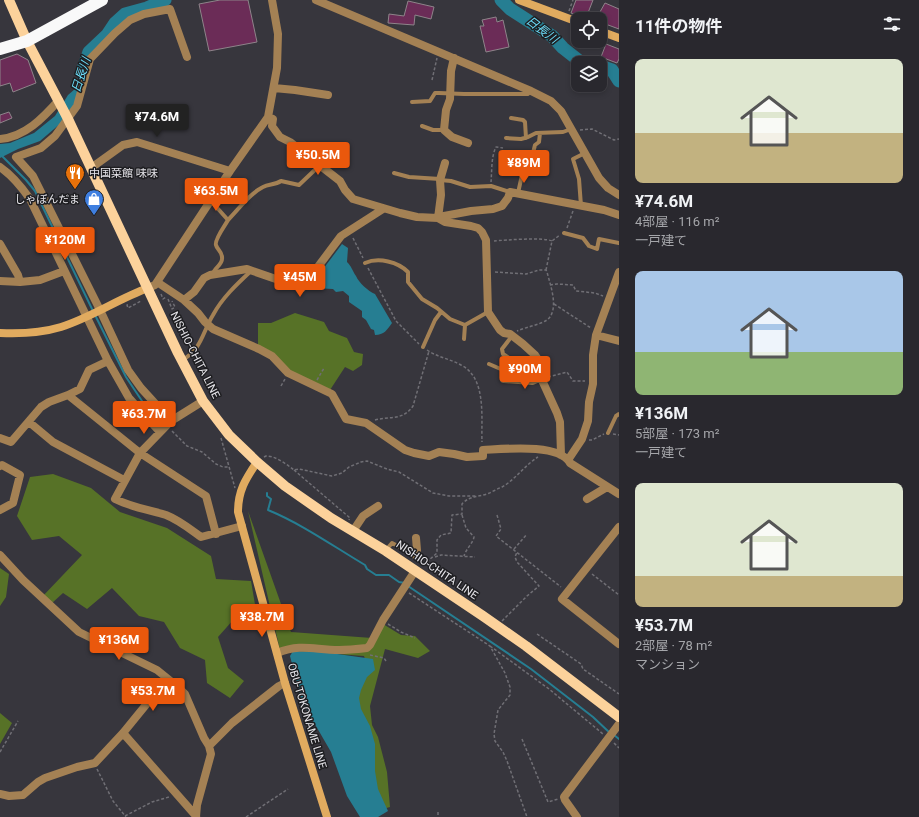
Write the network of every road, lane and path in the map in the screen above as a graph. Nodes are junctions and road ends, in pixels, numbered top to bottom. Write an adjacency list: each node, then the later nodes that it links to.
1 (9, 0): 11 (main road, NISHIO-CHITA LINE)
2 (102, 0): 11 (highway)
3 (272, 0): 17 (street)
4 (316, 0): 13 (street)
5 (519, 0): 7 (main road)
6 (573, 0): 7 (path)
7 (567, 18): 8 (main road)
8 (571, 19)
9 (607, 34): 10 (main road)
10 (619, 38)
11 (28, 41): 12 (highway); 21 (main road, NISHIO-CHITA LINE)
12 (0, 49)
13 (438, 52): 15 (street); 16 (path)
14 (187, 57): 25 (street)
15 (454, 58): 18 (street); 19 (street)
16 (432, 80)
17 (274, 88): 20 (street); 23 (street)
18 (530, 91): 19 (lane); 28 (street)
19 (450, 94): 22 (lane); 27 (street)
20 (328, 95)
21 (59, 100): 25 (main road, NISHIO-CHITA LINE); 32 (street)
22 (412, 102)
23 (268, 117): 39 (street); 43 (street)
24 (511, 118): 31 (lane)
25 (68, 119): 42 (main road, NISHIO-CHITA LINE); 79 (street)
26 (422, 126): 27 (lane)
27 (444, 130): 34 (street)
28 (572, 130): 29 (lane); 33 (path); 36 (street)
29 (540, 133): 31 (lane); 40 (lane)
30 (506, 138): 31 (lane)
31 (526, 138)
32 (0, 139)
33 (619, 139)
34 (468, 143)
35 (503, 148): 46 (path)
36 (585, 153): 48 (street); 50 (lane)
37 (522, 161): 40 (lane)
38 (445, 163): 45 (street)
39 (320, 165): 51 (street); 54 (lane)
40 (524, 166): 47 (lane)
41 (0, 167): 63 (street)
42 (91, 168): 43 (street); 72 (main road, NISHIO-CHITA LINE)
43 (230, 171): 49 (street)
44 (394, 173): 45 (lane)
45 (440, 180): 46 (lane); 53 (street)
46 (490, 186): 47 (lane)
47 (514, 193): 50 (street); 53 (street)
48 (619, 195)
49 (211, 201): 54 (lane); 70 (street)
50 (578, 205): 52 (street); 55 (path)
51 (383, 209): 53 (street); 64 (street)
52 (619, 215)
53 (440, 219): 56 (street)
54 (228, 220): 67 (lane)
55 (564, 233): 57 (path); 58 (lane)
56 (486, 241): 57 (path); 65 (street)
57 (552, 241): 62 (path)
58 (619, 243)
59 (0, 244): 69 (street)
60 (365, 263): 80 (lane)
61 (216, 264): 67 (lane)
62 (546, 270): 65 (path); 71 (path)
63 (64, 271): 69 (street); 82 (street)
64 (251, 271): 67 (street); 84 (lane)
65 (486, 272): 81 (street)
66 (619, 272): 76 (street)
67 (212, 275): 75 (street)
68 (0, 281): 69 (street)
69 (20, 282)
70 (157, 282): 72 (street); 75 (street)
71 (550, 286): 76 (path); 77 (path)
72 (148, 288): 79 (main road); 92 (main road, NISHIO-CHITA LINE)
73 (160, 291): 78 (path)
74 (141, 300): 74 (path)
75 (184, 300): 84 (street)
76 (610, 300): 86 (street)
77 (554, 304): 86 (path); 87 (path)
78 (175, 307)
79 (99, 311): 82 (main road); 104 (street)
80 (441, 312): 83 (lane); 90 (lane)
81 (488, 312): 83 (lane); 87 (street)
82 (88, 316): 85 (main road); 93 (street)
83 (465, 324): 88 (lane)
84 (208, 325): 92 (lane); 99 (street)
85 (0, 333)
86 (597, 334): 89 (street); 98 (street)
87 (511, 335): 94 (lane); 96 (street)
88 (464, 339)
89 (619, 341)
90 (423, 347)
91 (429, 351): 105 (path)
92 (182, 360): 101 (main road, NISHIO-CHITA LINE)
93 (108, 362): 100 (street); 104 (street)
94 (489, 364)
95 (324, 368): 99 (path)
96 (541, 378): 97 (street); 98 (path); 113 (street)
97 (504, 379)
98 (593, 382): 110 (street)
99 (314, 384): 105 (street)
100 (68, 395): 103 (street); 111 (street)
101 (203, 400): 104 (street); 114 (main road, NISHIO-CHITA LINE)
102 (619, 414): 106 (lane)
103 (29, 422): 109 (street); 118 (street)
104 (166, 426): 111 (street); 116 (path)
105 (372, 427): 113 (street)
106 (608, 433): 107 (path); 110 (path)
107 (619, 435)
108 (223, 436): 116 (path)
109 (0, 438)
110 (581, 440): 113 (street)
111 (140, 453): 118 (street); 132 (street)
112 (542, 455): 123 (path)
113 (565, 457): 120 (street)
114 (258, 463): 117 (path); 129 (main road, OBU-TOKONAME LINE); 131 (main road, NISHIO-CHITA LINE)
115 (0, 466): 126 (street)
116 (229, 467): 121 (path)
117 (294, 470): 123 (path); 131 (path)
118 (124, 480): 132 (street)
119 (619, 483): 122 (street)
120 (607, 487): 122 (street); 124 (street)
121 (235, 490)
122 (617, 493)
123 (477, 496): 127 (path)
124 (587, 499)
125 (378, 506): 131 (street)
126 (0, 510)
127 (462, 514): 140 (path); 141 (path)
128 (497, 515): 135 (path)
129 (242, 526): 132 (street); 154 (main road, OBU-TOKONAME LINE)
130 (619, 527): 143 (street)
131 (349, 529): 136 (main road, NISHIO-CHITA LINE)
132 (216, 534)
133 (527, 534): 135 (path)
134 (416, 538): 139 (street)
135 (514, 550): 137 (path)
136 (386, 551): 139 (lane); 144 (main road, NISHIO-CHITA LINE)
137 (517, 552): 146 (path); 149 (path)
138 (0, 554): 155 (street)
139 (414, 555): 141 (path)
140 (464, 556): 141 (path); 142 (path)
141 (434, 557)
142 (474, 557)
143 (586, 569): 146 (street); 147 (path)
144 (415, 571): 145 (street); 149 (main road, NISHIO-CHITA LINE)
145 (403, 589): 148 (street); 153 (path)
146 (568, 592): 152 (street)
147 (619, 595)
148 (383, 620): 151 (path); 154 (street)
149 (498, 626): 158 (main road, NISHIO-CHITA LINE)
150 (537, 634): 157 (path)
151 (415, 638)
152 (619, 644)
153 (490, 646): 163 (path); 178 (path)
154 (277, 653): 156 (main road, OBU-TOKONAME LINE)
155 (167, 679): 161 (street); 164 (street)
156 (285, 683): 164 (street); 176 (main road, OBU-TOKONAME LINE)
157 (619, 694)
158 (619, 717)
159 (18, 721): 166 (path)
160 (619, 724): 163 (street)
161 (123, 734): 167 (street); 170 (street)
162 (522, 739): 171 (path)
163 (608, 739): 165 (path); 171 (street)
164 (209, 746): 173 (street)
165 (619, 748)
166 (0, 752)
167 (95, 763): 169 (street); 174 (path)
168 (288, 789): 175 (path)
169 (0, 794)
170 (177, 794): 173 (street); 174 (path)
171 (564, 796): 179 (street)
172 (438, 812): 177 (path)
173 (196, 816)
174 (125, 817)
175 (246, 817)
176 (327, 817)
177 (438, 817)
178 (527, 817)
179 (577, 817)

